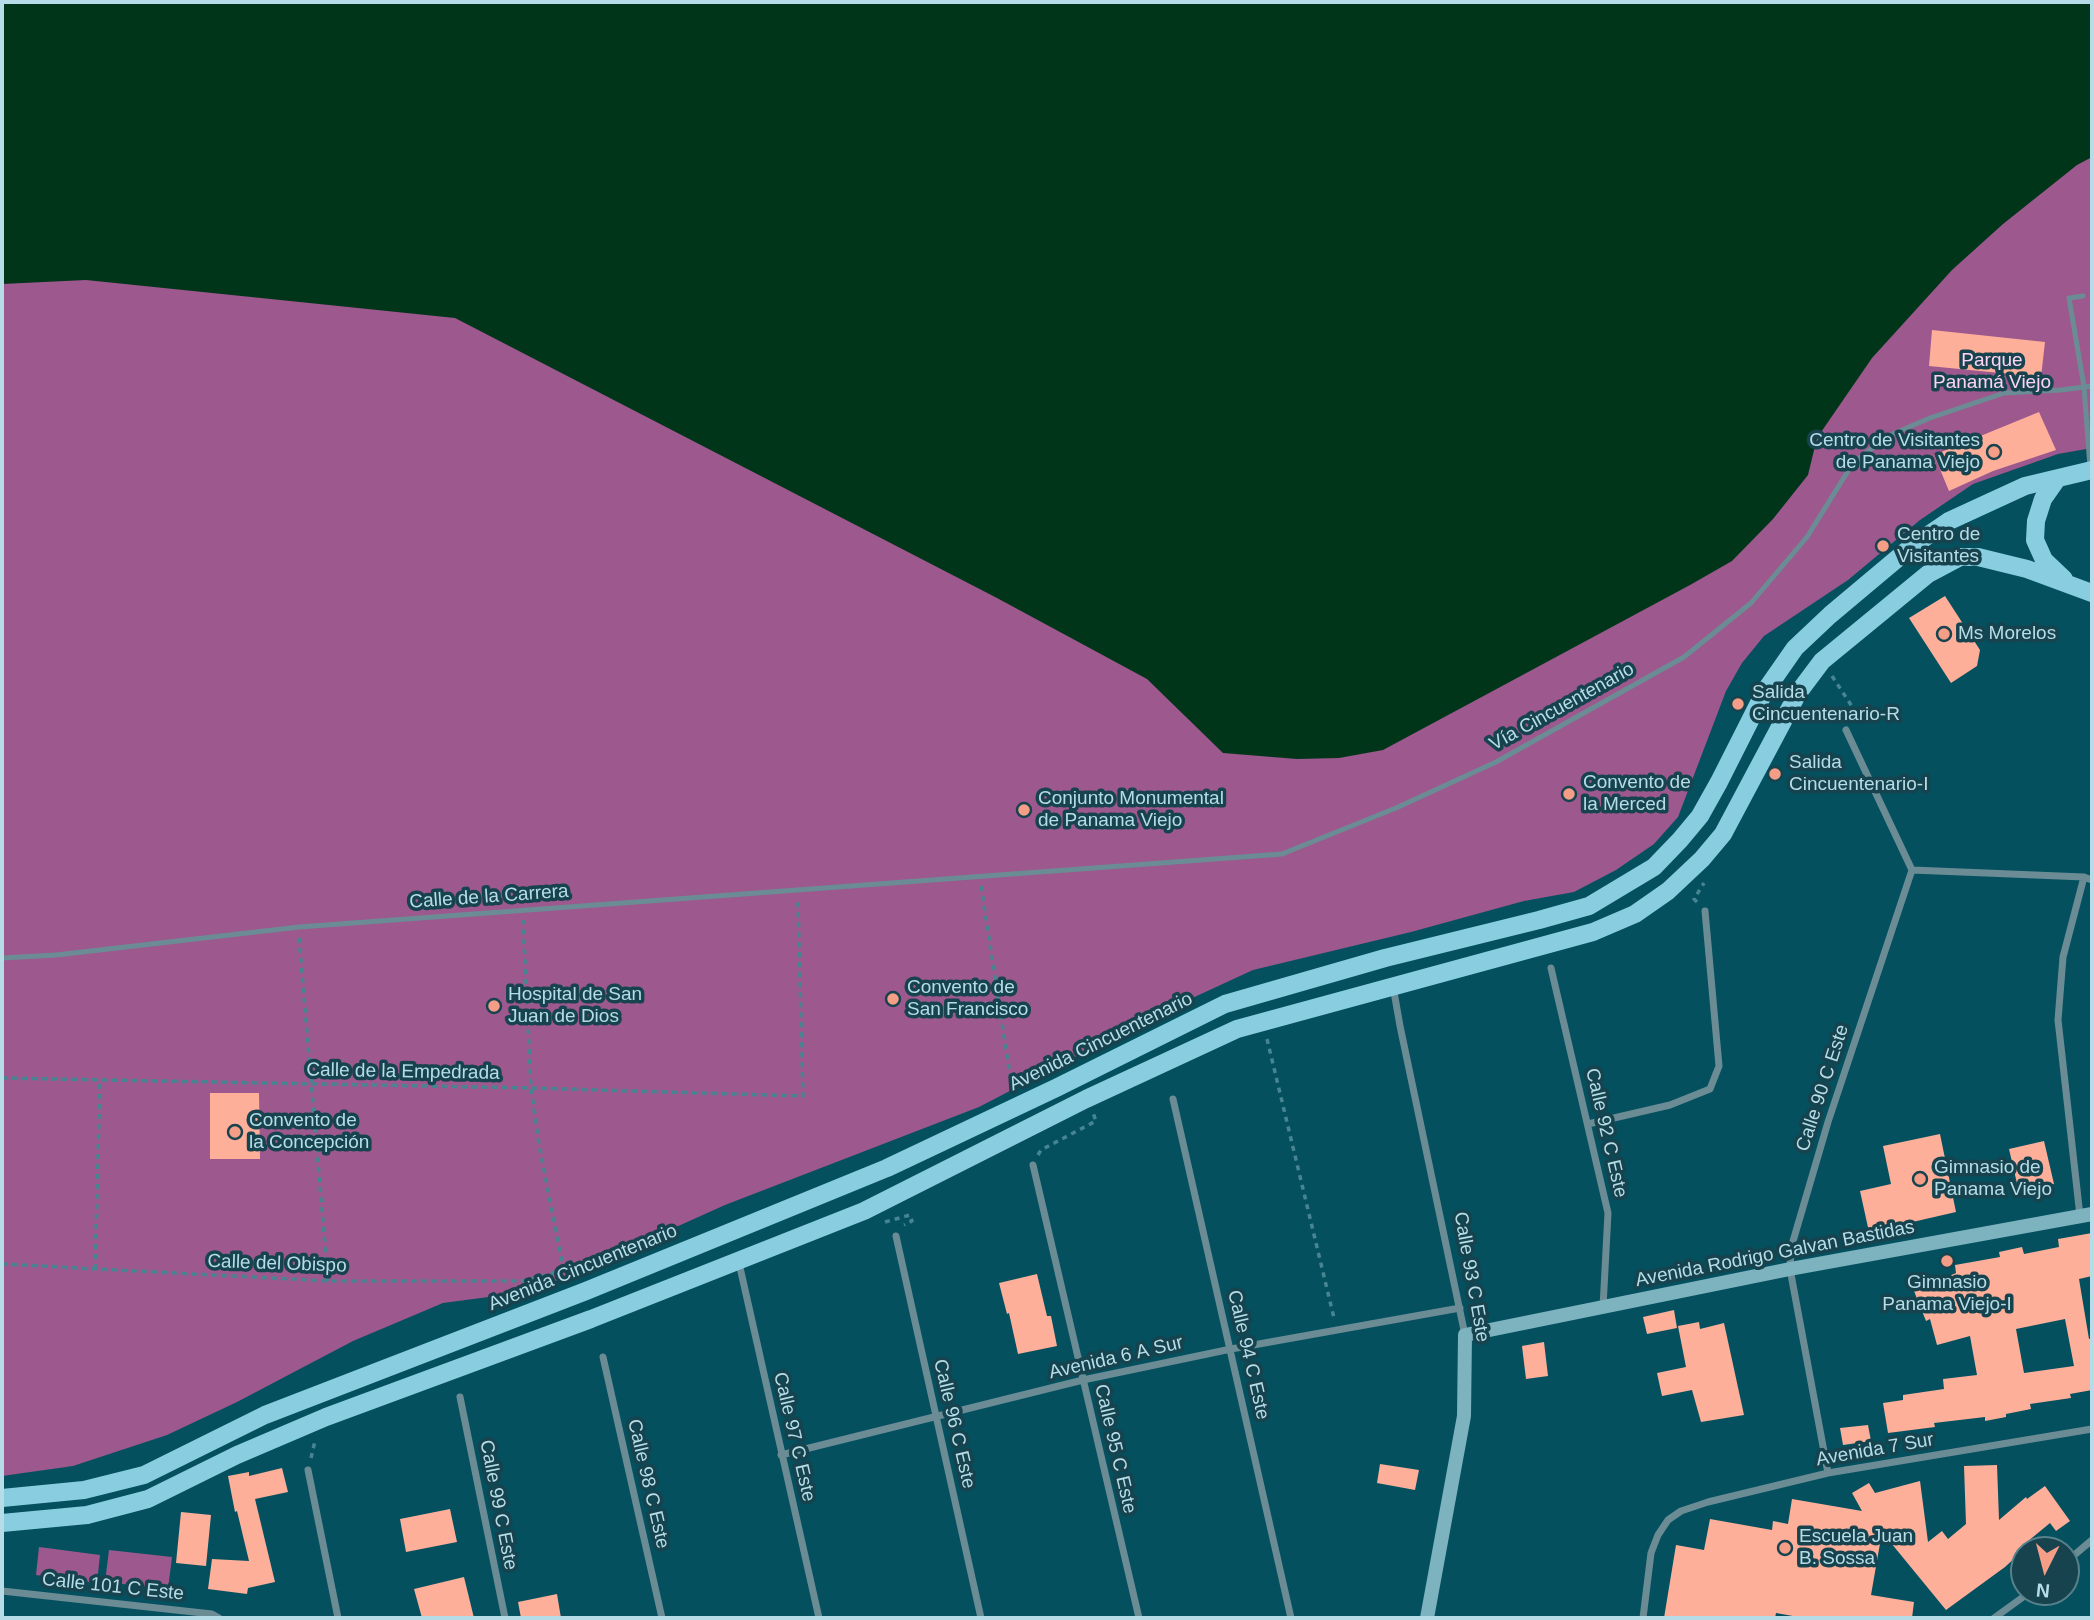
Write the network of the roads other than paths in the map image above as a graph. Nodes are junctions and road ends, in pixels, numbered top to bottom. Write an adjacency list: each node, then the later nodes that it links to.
1 (2083, 296): 3 (lane)
2 (2092, 386): 3 (lane, Vía Cincuentenario)
3 (2084, 387): 4 (lane); 10 (lane, Vía Cincuentenario)
4 (2092, 470): 5 (main road, Avenida Cincuentenario)
5 (2057, 479): 6 (main road); 36 (main road, Avenida Cincuentenario)
6 (2069, 584): 7 (main road); 16 (main road)
7 (2092, 593)
8 (1846, 730): 9 (street)
9 (1912, 870): 11 (street); 23 (street, Calle 90 C Este)
10 (979, 877): 14 (lane, Calle de la Carrera)
11 (2084, 877): 12 (street); 20 (street)
12 (2092, 880)
13 (1705, 911): 18 (street)
14 (2, 958)
15 (1550, 968): 18 (street, Calle 92 C Este)
16 (1393, 985): 22 (main road); 24 (street, Calle 93 C Este)
17 (1173, 1099): 27 (street, Calle 94 C Este)
18 (1588, 1125): 25 (street, Calle 92 C Este)
19 (1033, 1165): 29 (street, Calle 95 C Este)
20 (2086, 1215): 23 (street, Avenida Rodrigo Galvan Bastidas)
21 (896, 1236): 31 (street, Calle 96 C Este)
22 (739, 1262): 33 (street, Calle 97 C Este); 37 (main road)
23 (1790, 1269): 25 (street, Avenida Rodrigo Galvan Bastidas); 35 (street, Calle 90 C Este)
24 (1460, 1308): 26 (street, Calle 93 C Este); 27 (street, Avenida 6 A Sur)
25 (1603, 1308): 26 (street, Avenida Rodrigo Galvan Bastidas)
26 (1465, 1335): 48 (street, Calle 93 C Este)
27 (1231, 1349): 29 (street, Avenida 6 A Sur); 47 (street, Calle 94 C Este)
28 (603, 1357): 43 (street, Calle 98 C Este)
29 (1083, 1380): 31 (street, Avenida 6 A Sur); 46 (street, Calle 95 C Este)
30 (460, 1397): 42 (street, Calle 99 C Este)
31 (937, 1417): 33 (street, Avenida 6 A Sur); 45 (street, Calle 96 C Este)
32 (2092, 1429): 35 (street, Avenida 7 Sur)
33 (781, 1455): 44 (street, Calle 97 C Este)
34 (308, 1470): 41 (street)
35 (1828, 1473): 49 (street, Avenida 7 Sur)
36 (2, 1498)
37 (2, 1523)
38 (2, 1591): 40 (street, Calle 101 C Este)
39 (2011, 1606): 50 (street)
40 (219, 1618)
41 (338, 1618)
42 (505, 1618)
43 (662, 1618)
44 (819, 1618)
45 (981, 1618)
46 (1139, 1618)
47 (1291, 1618)
48 (1427, 1618)
49 (1643, 1618)
50 (1994, 1618)

